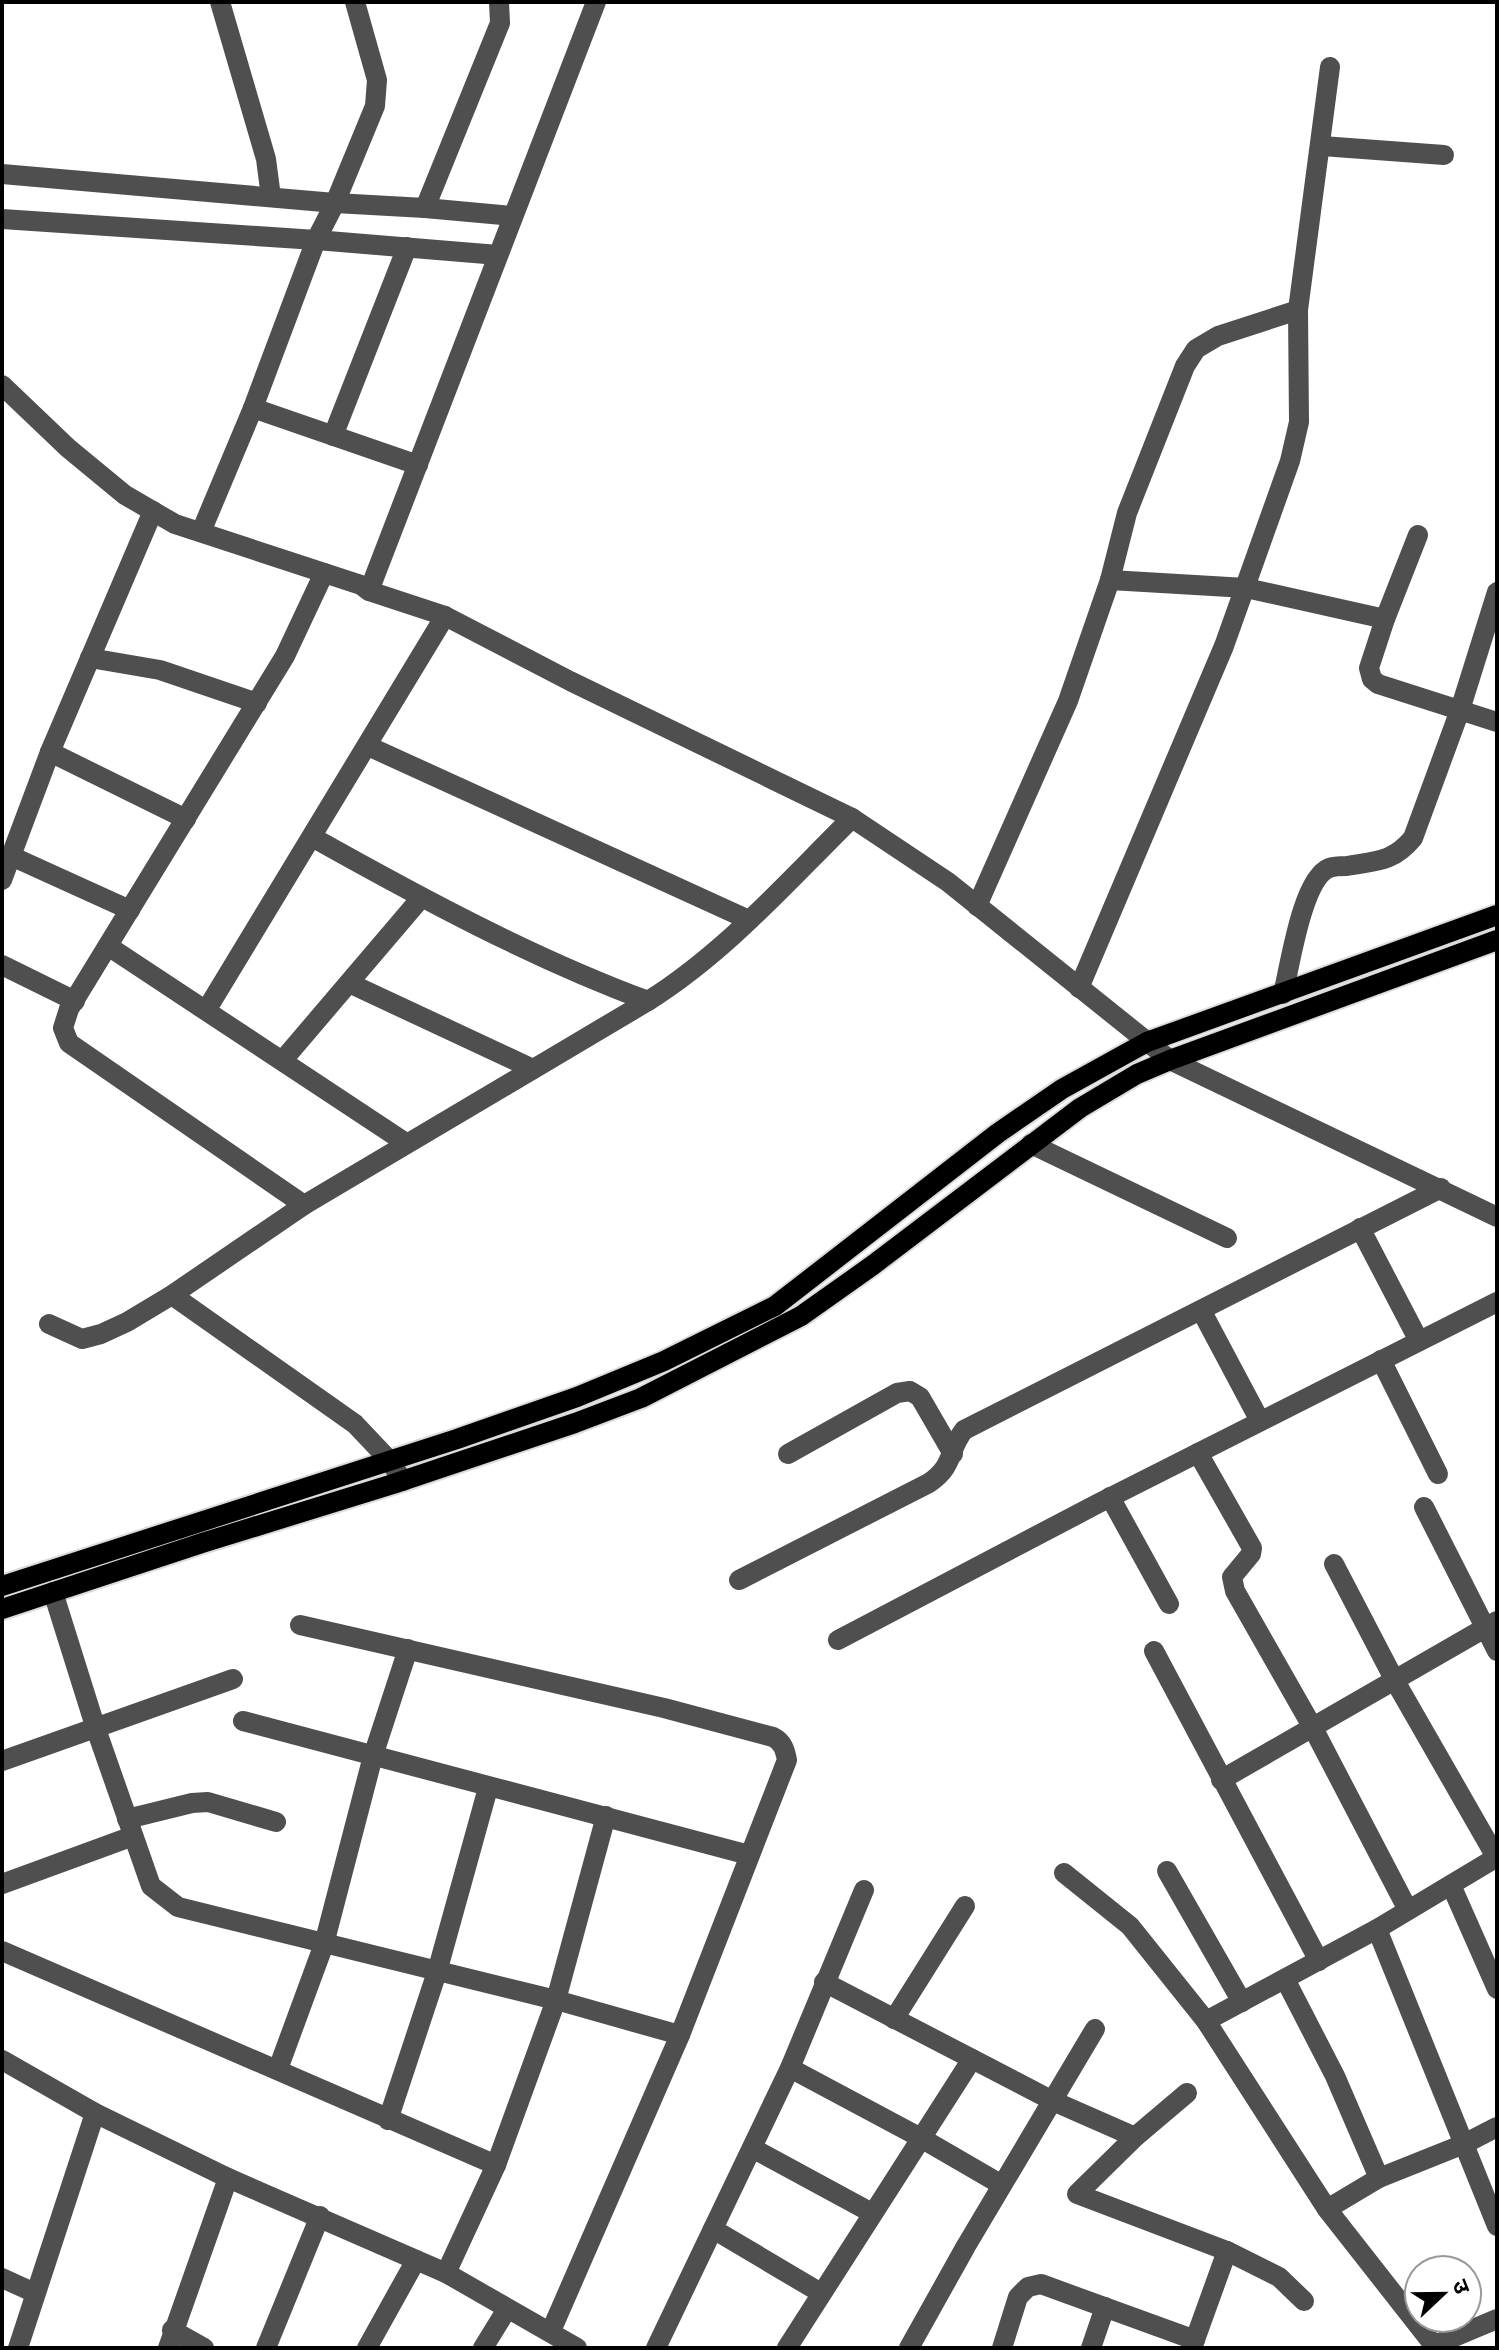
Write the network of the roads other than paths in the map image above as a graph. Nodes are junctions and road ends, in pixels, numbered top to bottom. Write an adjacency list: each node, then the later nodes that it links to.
1 (220, 2): 9 (street)
2 (355, 2): 10 (street)
3 (499, 2): 11 (street)
4 (596, 2): 12 (street)
5 (1330, 67): 6 (street)
6 (1322, 146): 7 (street); 17 (street)
7 (1444, 155)
8 (2, 174): 9 (street)
9 (271, 197): 10 (street)
10 (335, 203): 11 (street); 14 (street)
11 (425, 208): 12 (street)
12 (513, 216): 16 (street)
13 (2, 219): 14 (street)
14 (316, 240): 15 (street); 19 (street)
15 (407, 247): 16 (street); 20 (street)
16 (498, 255): 21 (street)
17 (1298, 310): 26 (street); 27 (street)
18 (2, 385): 22 (street)
19 (253, 408): 20 (street); 23 (street)
20 (333, 436): 21 (street)
21 (418, 465): 28 (street)
22 (153, 511): 23 (street); 32 (street)
23 (201, 532): 25 (street)
24 (1418, 535): 31 (street)
25 (324, 573): 28 (street); 33 (street)
26 (1110, 580): 27 (street); 44 (street)
27 (1246, 588): 31 (street); 52 (street)
28 (369, 591): 30 (street)
29 (1495, 604): 34 (street)
30 (445, 616): 36 (street); 38 (street)
31 (1385, 619): 34 (street)
32 (90, 658): 33 (street); 37 (street)
33 (257, 703): 39 (street)
34 (1460, 710): 35 (street); 53 (street)
35 (1497, 722)
36 (368, 746): 40 (street); 47 (street)
37 (50, 752): 39 (street); 41 (street)
38 (852, 818): 44 (street); 47 (street)
39 (186, 819): 45 (street)
40 (312, 837): 43 (street); 56 (street)
41 (11, 856): 42 (street); 45 (street)
42 (2, 880)
43 (421, 898): 51 (street); 55 (street)
44 (977, 906): 52 (street)
45 (130, 910): 49 (street)
46 (1497, 915): 53 (main road)
47 (749, 920): 55 (street)
48 (1497, 940): 59 (main road)
49 (108, 946): 54 (street); 56 (street)
50 (2, 965): 54 (street)
51 (349, 983): 58 (street); 60 (street)
52 (1079, 988): 57 (street)
53 (1283, 994): 57 (main road)
54 (75, 1001): 64 (street)
55 (648, 1001): 60 (street)
56 (207, 1009): 58 (street)
57 (1147, 1042): 59 (street); 78 (main road)
58 (283, 1060): 61 (street)
59 (1170, 1060): 62 (main road); 63 (street)
60 (533, 1069): 61 (street)
61 (406, 1143): 64 (street)
62 (1031, 1144): 67 (street); 80 (main road)
63 (1441, 1188): 65 (street); 66 (street)
64 (304, 1205): 68 (street)
65 (1497, 1217)
66 (1360, 1228): 70 (street); 72 (street)
67 (1227, 1238)
68 (172, 1295): 71 (street); 78 (street)
69 (1497, 1302): 72 (street)
70 (1201, 1310): 74 (street); 77 (street)
71 (49, 1324)
72 (1419, 1341): 73 (street)
73 (1381, 1360): 74 (street); 79 (street)
74 (1260, 1421): 75 (street)
75 (1198, 1453): 81 (street); 98 (street)
76 (788, 1454): 77 (street)
77 (953, 1454): 84 (street)
78 (389, 1460): 80 (street); 85 (main road)
79 (1438, 1474)
80 (403, 1481): 86 (main road)
81 (1110, 1497): 87 (street); 91 (street)
82 (1424, 1507): 90 (street)
83 (1334, 1564): 96 (street)
84 (739, 1580)
85 (2, 1586)
86 (53, 1592): 88 (main road); 99 (street)
87 (1169, 1604)
88 (2, 1609)
89 (300, 1625): 92 (street)
90 (1491, 1625): 94 (street); 96 (street)
91 (838, 1640)
92 (408, 1649): 100 (street); 107 (street)
93 (1154, 1651): 102 (street)
94 (1497, 1651)
95 (233, 1679): 99 (street)
96 (1395, 1681): 98 (street); 108 (street)
97 (243, 1721): 100 (street)
98 (1313, 1728): 102 (street); 115 (street)
99 (96, 1729): 101 (street); 106 (street)
100 (373, 1756): 103 (street); 117 (street)
101 (2, 1761)
102 (1221, 1780): 119 (street)
103 (488, 1788): 104 (street); 120 (street)
104 (606, 1816): 107 (street); 124 (street)
105 (276, 1822): 106 (street)
106 (130, 1828): 111 (street); 117 (street)
107 (749, 1855): 129 (street)
108 (1497, 1857): 112 (street)
109 (1167, 1871): 125 (street)
110 (1064, 1873): 127 (street)
111 (2, 1884)
112 (1451, 1885): 115 (street); 123 (street)
113 (864, 1890): 122 (street)
114 (965, 1906): 126 (street)
115 (1408, 1910): 116 (street)
116 (1377, 1929): 119 (street); 141 (street)
117 (324, 1944): 120 (street); 133 (street)
118 (2, 1951): 133 (street)
119 (1319, 1961): 121 (street)
120 (437, 1972): 124 (street); 137 (street)
121 (1285, 1979): 125 (street); 145 (street)
122 (824, 1982): 126 (street); 132 (street)
123 (1497, 1989)
124 (556, 2000): 129 (street); 143 (street)
125 (1242, 2002): 127 (street)
126 (894, 2019): 130 (street)
127 (1206, 2021): 147 (street)
128 (1095, 2029): 135 (street)
129 (680, 2035): 162 (street)
130 (972, 2059): 135 (street); 140 (street)
131 (2, 2060): 136 (street)
132 (790, 2068): 140 (street); 142 (street)
133 (278, 2069): 137 (street)
134 (1187, 2093): 139 (street)
135 (1053, 2101): 139 (street); 146 (street)
136 (95, 2113): 144 (street); 156 (street)
137 (388, 2120): 143 (street)
138 (1497, 2127): 141 (street)
139 (1135, 2137): 152 (street)
140 (921, 2138): 146 (street); 148 (street)
141 (1464, 2144): 145 (street); 150 (street)
142 (752, 2148): 148 (street); 151 (street)
143 (496, 2165): 154 (street)
144 (228, 2178): 149 (street); 163 (street)
145 (1379, 2178): 147 (street)
146 (1002, 2185): 174 (street)
147 (1327, 2209): 165 (street)
148 (872, 2213): 157 (street)
149 (320, 2216): 153 (street); 168 (street)
150 (1497, 2226)
151 (713, 2229): 157 (street); 172 (street)
152 (1227, 2251): 158 (street); 164 (street)
153 (416, 2260): 154 (street); 169 (street)
154 (446, 2273): 160 (street)
155 (2, 2278): 156 (street)
156 (35, 2293): 166 (street)
157 (821, 2293): 173 (street)
158 (1304, 2301)
159 (1105, 2307): 164 (street); 175 (street); 176 (street)
160 (507, 2309): 162 (street); 170 (street)
161 (1497, 2319): 165 (street)
162 (551, 2331): 171 (street)
163 (170, 2339): 167 (street)
164 (1193, 2344)
165 (1436, 2347)
166 (18, 2348)
167 (204, 2348)
168 (266, 2348)
169 (367, 2348)
170 (483, 2348)
171 (577, 2348)
172 (656, 2348)
173 (787, 2348)
174 (909, 2348)
175 (1002, 2348)
176 (1091, 2348)

